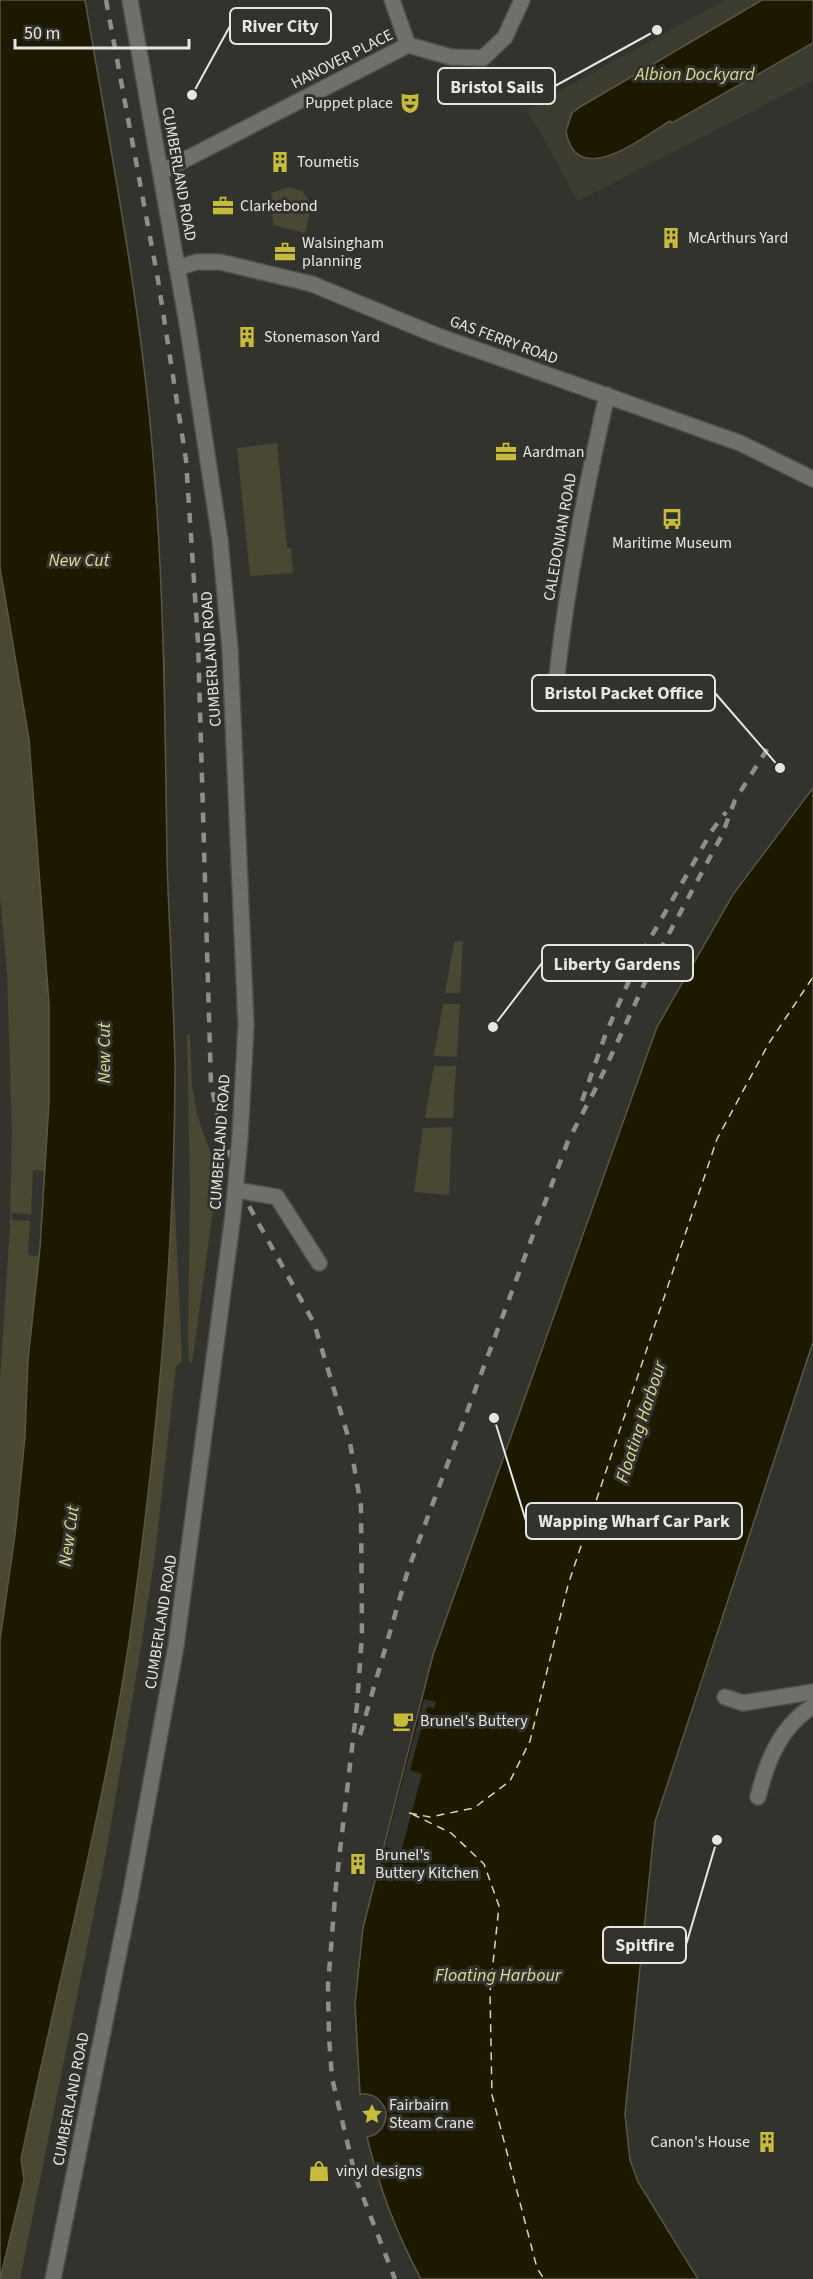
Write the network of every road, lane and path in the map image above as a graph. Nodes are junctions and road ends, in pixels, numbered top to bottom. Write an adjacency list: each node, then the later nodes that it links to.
1 (130, 0): 5 (street, CUMBERLAND ROAD)
2 (392, 0): 4 (street)
3 (522, 0): 4 (street, HANOVER PLACE)
4 (408, 45): 5 (street, HANOVER PLACE)
5 (161, 172): 6 (street, CUMBERLAND ROAD)
6 (177, 268): 7 (street, GAS FERRY ROAD); 10 (street, CUMBERLAND ROAD, bridge)
7 (607, 395): 8 (street, GAS FERRY ROAD); 9 (street, CALEDONIAN ROAD)
8 (813, 479)
9 (556, 686)
10 (236, 1191): 11 (street, bridge); 16 (street, CUMBERLAND ROAD, bridge)
11 (319, 1263)
12 (813, 1692): 13 (street)
13 (725, 1697)
14 (813, 1706): 15 (street)
15 (758, 1797)
16 (53, 2279)

